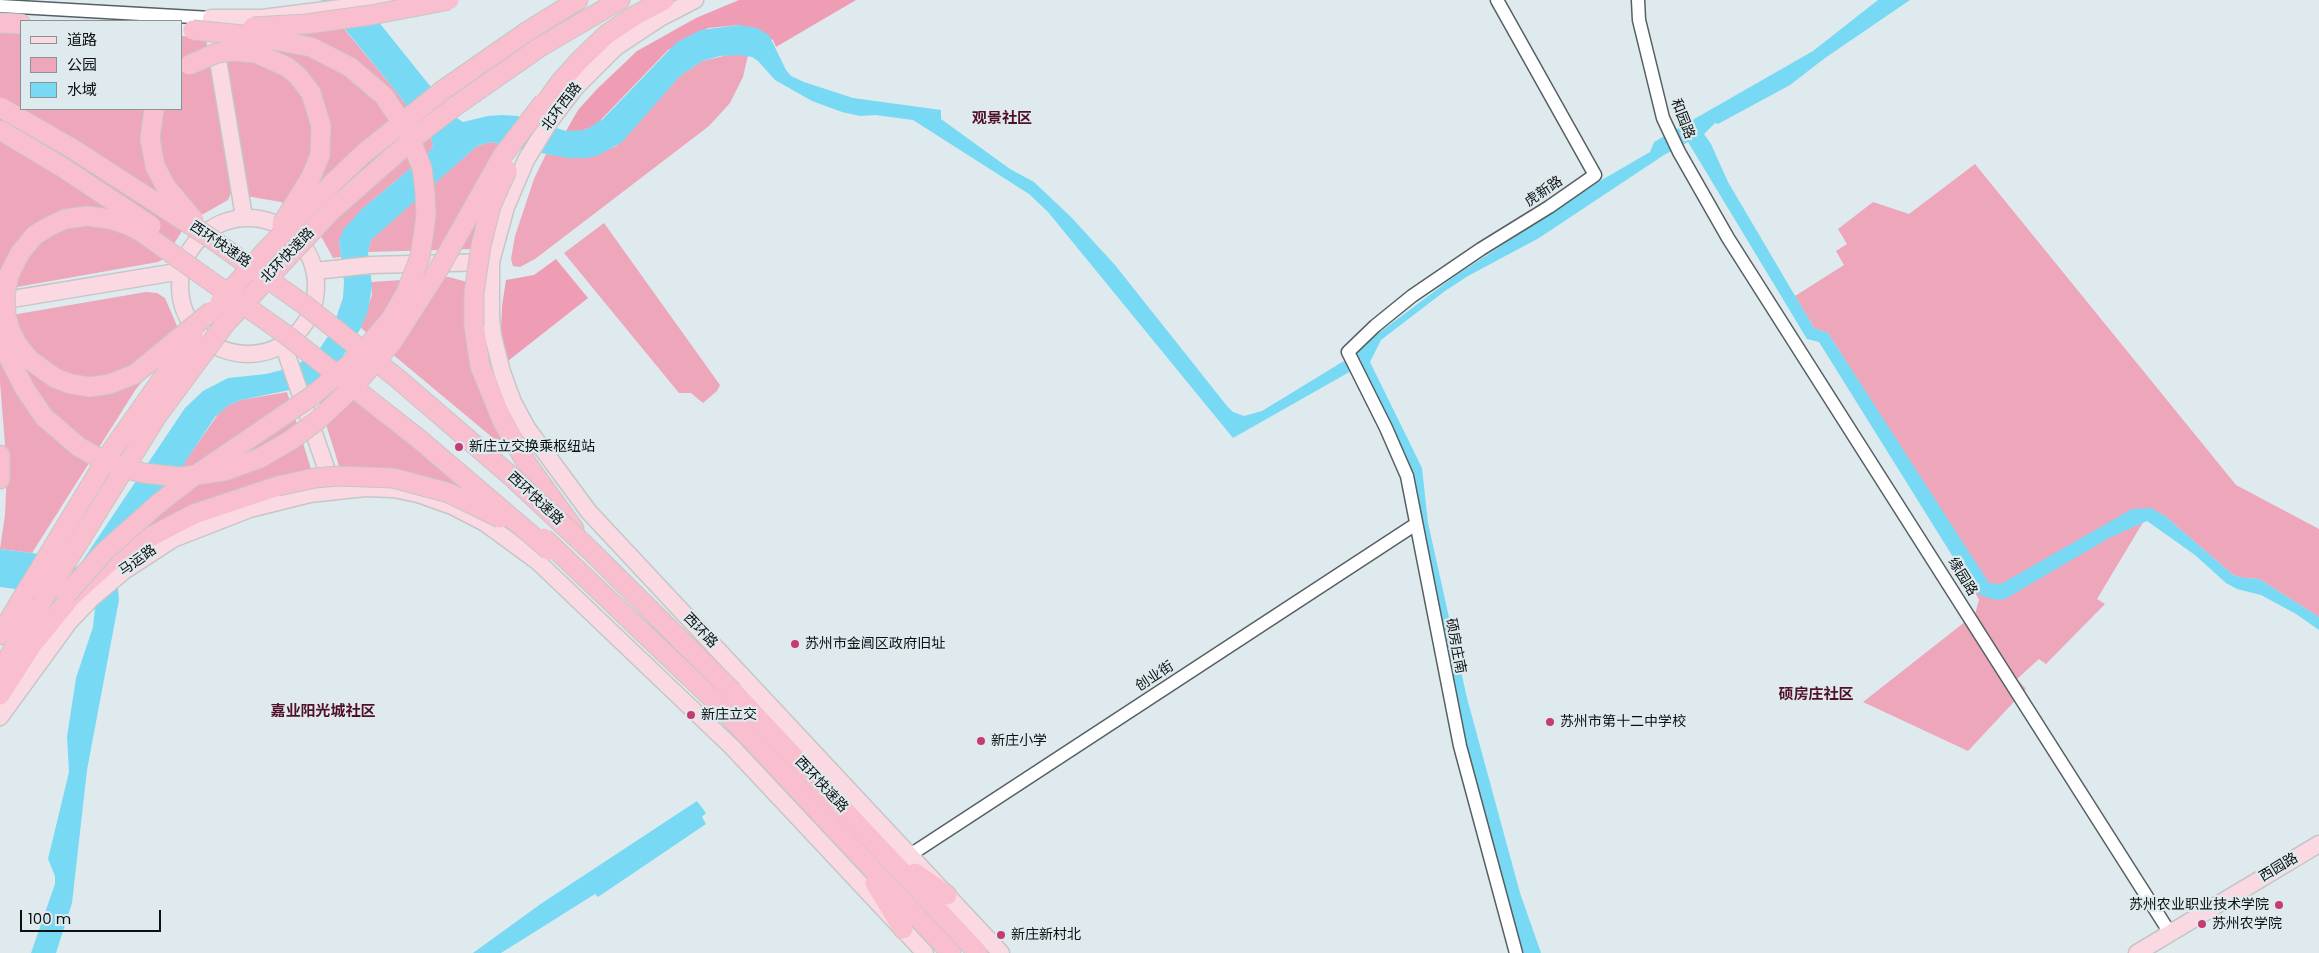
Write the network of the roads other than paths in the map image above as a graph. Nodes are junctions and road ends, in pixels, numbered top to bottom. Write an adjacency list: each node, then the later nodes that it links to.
1 (407, 0): 10 (main road)
2 (449, 0): 13 (highway, bridge)
3 (578, 0): 22 (highway, 北环快速路, bridge)
4 (620, 0): 42 (highway, 北环快速路, bridge)
5 (664, 0): 15 (highway, bridge)
6 (694, 0): 23 (main road, 北环西路)
7 (1498, 0): 30 (street, 虎新路)
8 (1638, 0): 21 (street, 和园路)
9 (0, 6): 10 (street)
10 (211, 18): 19 (main road)
11 (0, 23): 12 (highway)
12 (20, 24)
13 (187, 30): 39 (highway, bridge)
14 (182, 70): 22 (highway, bridge)
15 (544, 102): 28 (highway, bridge); 36 (highway, bridge)
16 (0, 106): 20 (highway, 西环快速路, bridge)
17 (154, 110): 20 (highway, bridge)
18 (0, 130): 37 (highway, 西环快速路, bridge)
19 (244, 217): 24 (main road); 25 (main road)
20 (206, 235): 36 (highway, 西环快速路, bridge)
21 (1728, 238): 52 (street, 缘园路)
22 (268, 248): 27 (highway, 北环快速路, bridge)
23 (491, 262): 25 (main road); 38 (main road, 西环路)
24 (182, 271): 26 (main road); 29 (main road)
25 (315, 271): 29 (main road)
26 (0, 302)
27 (212, 311): 35 (highway, bridge); 41 (highway, 北环快速路, bridge)
28 (0, 341)
29 (285, 350): 33 (main road)
30 (1349, 354): 34 (street, 硕房庄南)
31 (0, 455): 32 (highway)
32 (0, 479)
33 (333, 491): 39 (main road, 马运路); 40 (main road)
34 (1416, 524): 49 (street, 创业街); 57 (street, 硕房庄南)
35 (549, 550): 37 (highway, bridge); 39 (highway, bridge)
36 (592, 552): 44 (highway, 西环快速路, bridge)
37 (574, 566): 44 (highway, 西环快速路, bridge)
38 (646, 575): 40 (main road); 49 (main road, 西环路)
39 (74, 599): 43 (highway); 45 (main road, 马运路)
40 (601, 622): 51 (main road)
41 (0, 635)
42 (0, 671)
43 (0, 695)
44 (726, 698): 47 (highway, 西环快速路); 48 (highway, 西环快速路)
45 (0, 717)
46 (2319, 844): 52 (main road, 西园路)
47 (852, 846): 51 (highway); 54 (highway, 西环快速路)
48 (883, 850): 50 (highway); 55 (highway, 西环快速路)
49 (910, 855): 50 (main road, 西环路)
50 (947, 895): 56 (main road, 西环路)
51 (903, 929): 53 (main road)
52 (2170, 933): 58 (main road, 西园路)
53 (925, 953)
54 (950, 953)
55 (978, 953)
56 (1001, 953)
57 (1516, 953)
58 (2137, 953)

